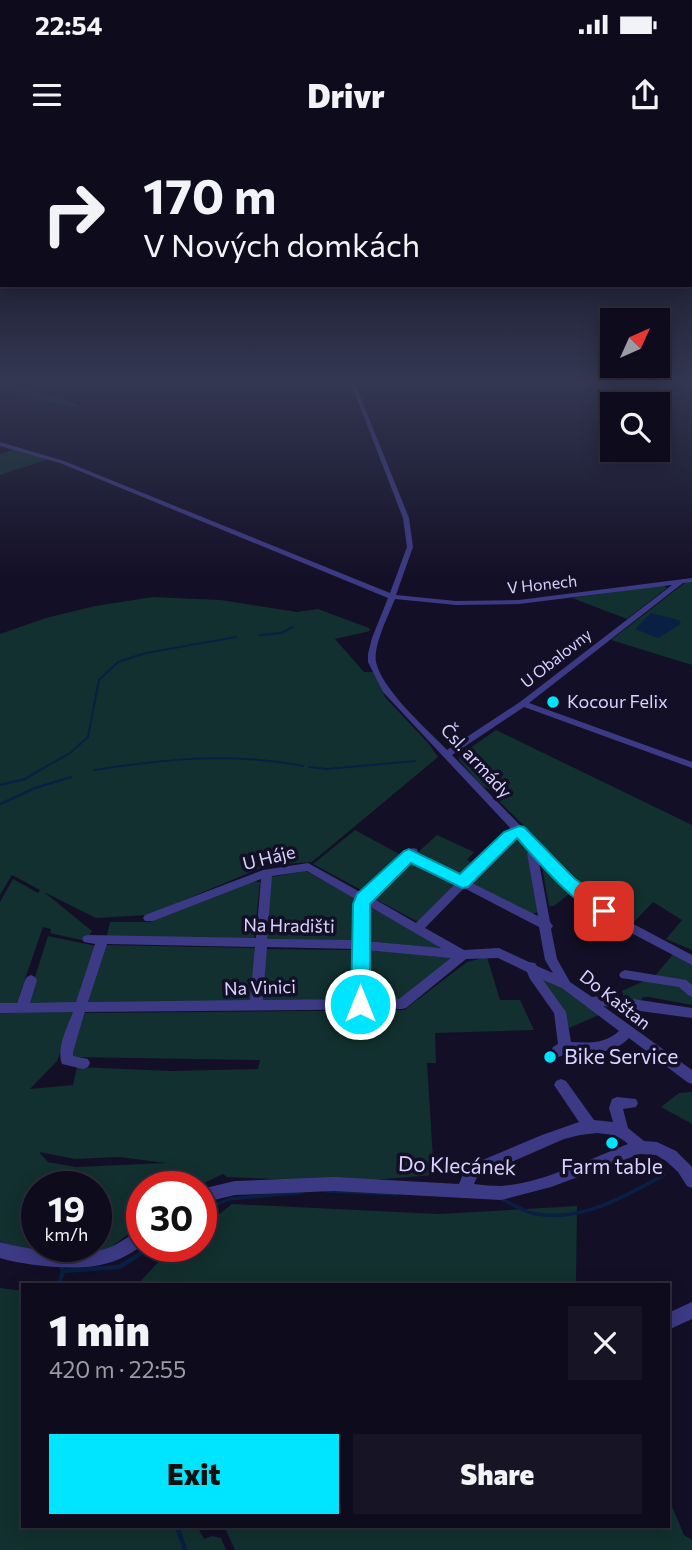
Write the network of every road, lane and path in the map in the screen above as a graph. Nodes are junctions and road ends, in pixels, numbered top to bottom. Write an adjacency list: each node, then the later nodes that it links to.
1 (10, 447): 4 (street, V Honech)
2 (378, 447): 4 (street, Čsl. armády)
3 (687, 580): 4 (street, V Honech); 5 (street, U Obalovny)
4 (393, 597): 6 (street, Čsl. armády)
5 (523, 704): 6 (street, U Obalovny); 7 (street)
6 (446, 755): 8 (street, Čsl. armády)
7 (692, 765)
8 (519, 831): 9 (street, Čsl. armády); 11 (street)
9 (537, 850): 14 (street, Do Kaštan); 21 (street, Čsl. armády)
10 (267, 873): 12 (street, U Háje); 13 (street, U Háje); 18 (street)
11 (462, 882): 12 (street); 14 (street); 15 (street)
12 (363, 898): 15 (street, U Háje); 19 (street)
13 (149, 918)
14 (547, 926): 25 (street, Do Kaštan)
15 (418, 928): 20 (street, U Háje)
16 (88, 939): 17 (street, Na Hradišti)
17 (102, 941): 18 (street, Na Hradišti); 30 (street)
18 (261, 944): 19 (street, Na Hradišti); 28 (street)
19 (360, 945): 20 (street, Na Hradišti); 29 (street)
20 (463, 955): 22 (street, Na Hradišti); 29 (street, Na Vinici)
21 (692, 960)
22 (531, 966): 25 (street, Na Hradišti); 34 (street)
23 (625, 975): 26 (street)
24 (31, 980): 31 (street)
25 (566, 985): 27 (street, Do Kaštan)
26 (692, 992)
27 (589, 1003): 33 (street); 34 (street, Do Kaštan)
28 (256, 1004): 29 (street, Na Vinici); 30 (street, Na Vinici)
29 (360, 1004)
30 (83, 1006): 31 (street, Na Vinici); 35 (street)
31 (23, 1007): 32 (street, Na Vinici)
32 (0, 1008)
33 (692, 1013)
34 (627, 1032): 36 (street, Do Kaštan)
35 (83, 1063)
36 (692, 1078)
37 (561, 1085): 39 (street)
38 (631, 1103): 40 (street)
39 (590, 1126): 40 (street); 43 (street)
40 (622, 1130): 41 (street)
41 (641, 1147): 42 (street); 43 (street, Do Klecánek)
42 (692, 1181)
43 (464, 1191): 44 (street, Do Klecánek)
44 (217, 1192)
45 (126, 1247): 46 (street)
46 (0, 1250)
47 (692, 1310): 48 (street)
48 (670, 1321)

